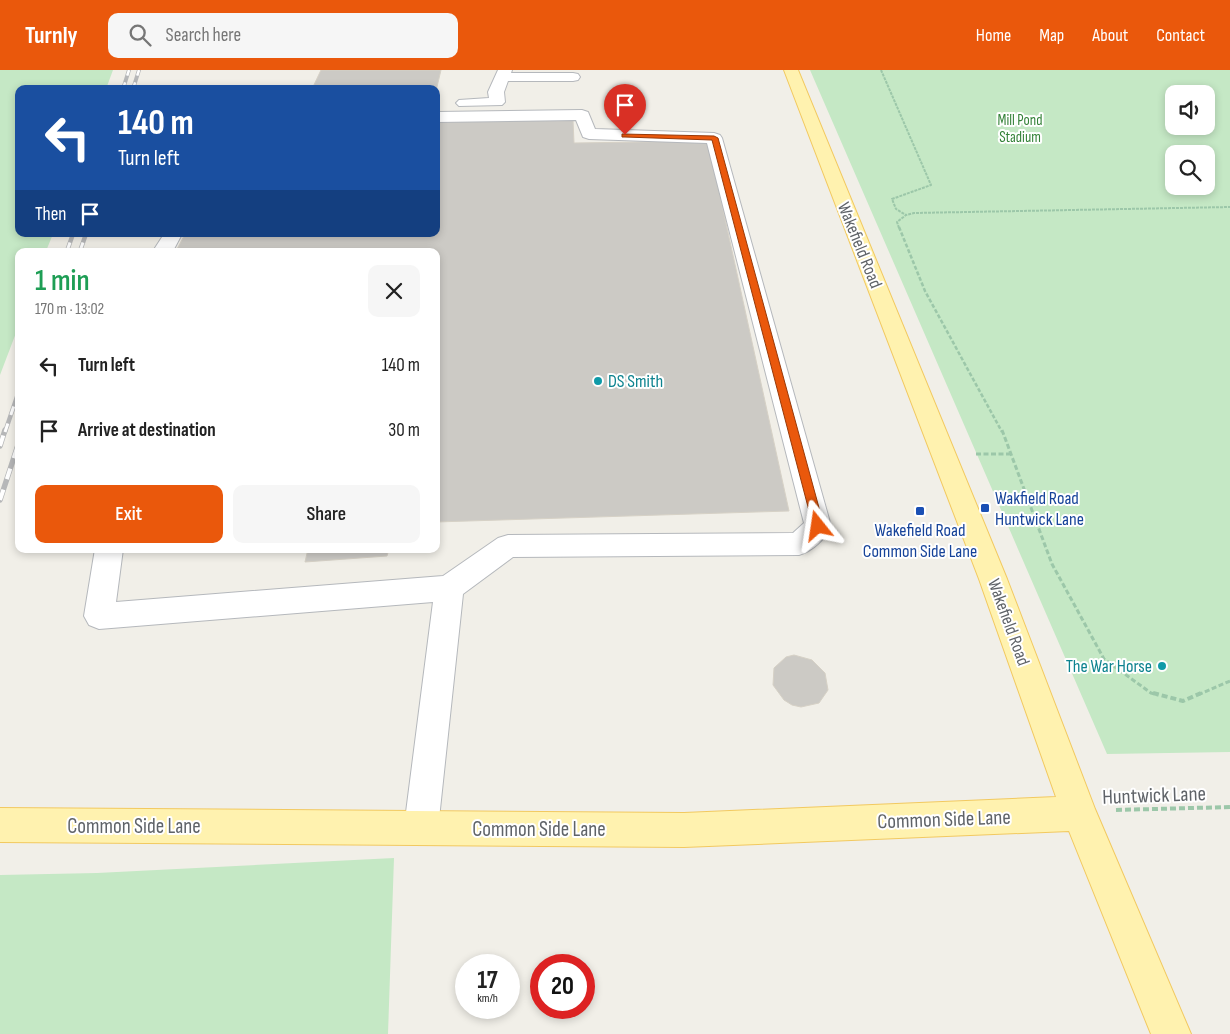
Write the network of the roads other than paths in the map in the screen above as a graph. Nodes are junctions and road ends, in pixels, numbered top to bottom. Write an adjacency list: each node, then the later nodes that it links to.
1 (791, 70): 12 (main road, Wakefield Road)
2 (504, 74): 3 (lane); 5 (lane)
3 (573, 77)
4 (574, 100): 5 (lane)
5 (496, 102): 6 (lane)
6 (440, 110)
7 (440, 110): 11 (lane)
8 (171, 237): 9 (lane)
9 (165, 248)
10 (108, 553): 11 (lane)
11 (449, 588): 14 (lane)
12 (1078, 813): 14 (main road, Common Side Lane); 15 (main road, Wakefield Road)
13 (0, 825): 14 (main road, Common Side Lane)
14 (421, 828)
15 (1172, 1034)

